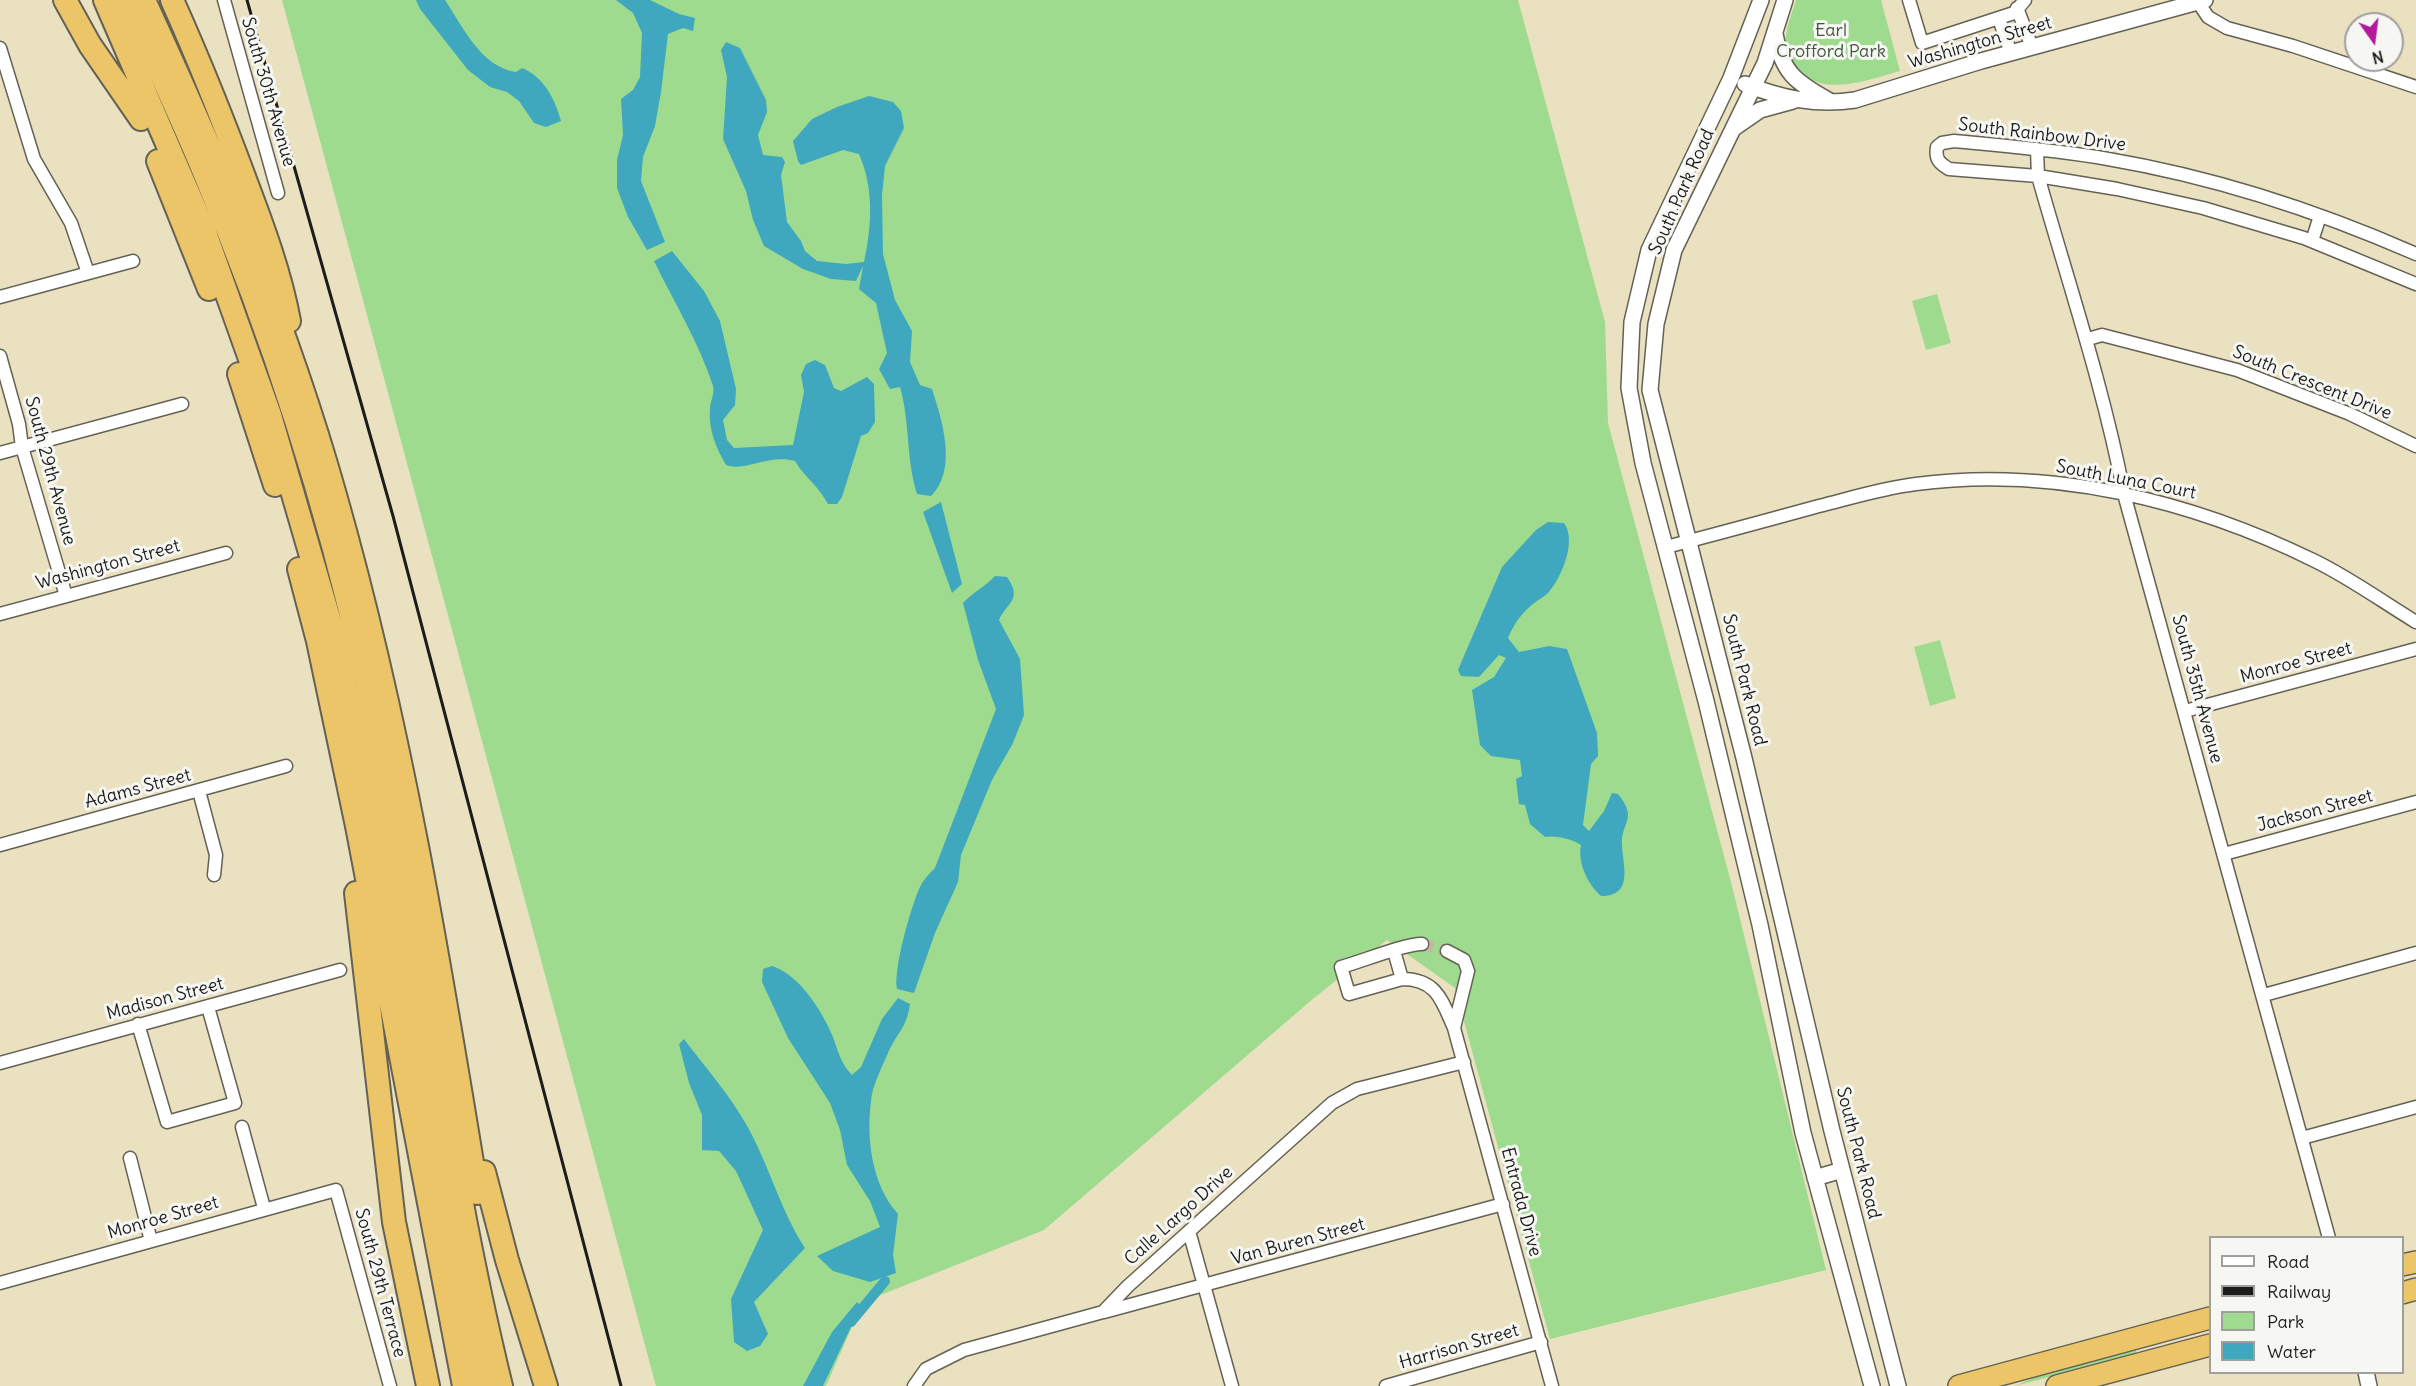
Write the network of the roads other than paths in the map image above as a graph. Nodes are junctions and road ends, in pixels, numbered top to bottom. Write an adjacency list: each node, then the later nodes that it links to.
1 (65, 0): 23 (highway)
2 (88, 0): 23 (highway)
3 (105, 0): 94 (highway)
4 (127, 0): 95 (highway)
5 (144, 0): 37 (highway)
6 (172, 0): 37 (highway)
7 (224, 0): 27 (street, South 30th Avenue)
8 (1761, 0): 18 (street, South Park Road)
9 (1785, 0): 14 (street, South Park Road)
10 (1909, 0): 13 (street)
11 (2202, 1): 15 (street, Washington Street); 20 (street)
12 (2021, 4): 13 (street); 15 (street)
13 (1999, 19): 17 (street)
14 (1775, 32): 19 (street, South Park Road); 22 (street)
15 (2032, 47): 17 (street, Washington Street)
16 (0, 48): 32 (street)
17 (2011, 53): 22 (street, Washington Street)
18 (1731, 78): 19 (street, Washington Street); 44 (street, South Park Road)
19 (1752, 86): 21 (street, Washington Street); 24 (street, South Park Road)
20 (2416, 87)
21 (1797, 100): 22 (street, Washington Street); 24 (street)
22 (1833, 103)
23 (141, 119): 54 (highway)
24 (1731, 130): 43 (street, South Park Road)
25 (2037, 149): 26 (street, South 35th Avenue); 26 (street, South Rainbow Drive); 28 (street, South Rainbow Drive)
26 (2037, 176): 29 (street, South Rainbow Drive); 35 (street, South 35th Avenue)
27 (278, 193)
28 (2320, 216): 29 (street); 30 (street, South Rainbow Drive)
29 (2312, 241): 33 (street, South Rainbow Drive)
30 (2416, 254)
31 (133, 261): 32 (street)
32 (88, 273): 34 (street)
33 (2416, 284)
34 (0, 297)
35 (2088, 339): 39 (street, South Crescent Drive); 42 (street, South 35th Avenue)
36 (0, 356): 40 (street, South 29th Avenue)
37 (298, 376): 72 (highway)
38 (182, 404): 40 (street)
39 (2416, 446)
40 (22, 447): 41 (street); 46 (street, South 29th Avenue)
41 (0, 453)
42 (2124, 494): 43 (street, South Luna Court); 48 (street, South Luna Court); 50 (street, South 35th Avenue)
43 (1688, 541): 44 (street, South Luna Court); 77 (street, South Park Road)
44 (1666, 547): 78 (street, South Park Road)
45 (226, 553): 46 (street, Washington Street)
46 (66, 596): 47 (street, Washington Street)
47 (0, 614)
48 (2416, 622)
49 (2416, 648): 50 (street, Monroe Street)
50 (2185, 711): 56 (street, South 35th Avenue)
51 (286, 766): 52 (street, Adams Street)
52 (199, 790): 55 (street, Adams Street); 57 (street)
53 (2416, 802): 56 (street, Jackson Street)
54 (357, 826): 92 (highway); 93 (highway)
55 (0, 845)
56 (2224, 854): 65 (street, South 35th Avenue)
57 (214, 875)
58 (1422, 944): 59 (street)
59 (1394, 951): 63 (street); 63 (street)
60 (1447, 951): 64 (street)
61 (2416, 953): 65 (street)
62 (340, 970): 67 (street, Madison Street)
63 (1402, 979): 66 (street)
64 (1464, 990): 66 (street); 69 (street)
65 (2264, 995): 75 (street, South 35th Avenue)
66 (1440, 996): 69 (street, Entrada Drive)
67 (208, 1007): 68 (street, Madison Street); 68 (street)
68 (138, 1024): 71 (street, Madison Street)
69 (1454, 1028): 70 (street, Entrada Drive)
70 (1464, 1062): 80 (street, Entrada Drive); 82 (street, Calle Largo Drive)
71 (0, 1063)
72 (463, 1107): 96 (highway); 97 (highway)
73 (2416, 1107): 75 (street)
74 (242, 1127): 81 (street)
75 (2302, 1138): 83 (street, South 35th Avenue)
76 (130, 1158): 84 (street)
77 (1842, 1170): 78 (street); 103 (street, South Park Road)
78 (1815, 1178): 102 (street, South Park Road)
79 (336, 1190): 81 (street, Monroe Street); 91 (street, South 29th Terrace)
80 (1503, 1204): 86 (street, Van Buren Street); 89 (street, Entrada Drive)
81 (264, 1208): 84 (street, Monroe Street)
82 (1189, 1231): 86 (street); 87 (street, Calle Largo Drive)
83 (2328, 1236)
84 (151, 1240): 85 (street, Monroe Street)
85 (0, 1283)
86 (1204, 1286): 87 (street, Van Buren Street); 99 (street)
87 (1103, 1312): 98 (street, Calle Largo Drive)
88 (2209, 1319): 104 (highway)
89 (1541, 1342): 100 (street, Harrison Street); 101 (street, Entrada Drive)
90 (2209, 1346): 105 (highway)
91 (390, 1386)
92 (428, 1386)
93 (464, 1386)
94 (482, 1386)
95 (501, 1386)
96 (516, 1386)
97 (546, 1386)
98 (914, 1386)
99 (1232, 1386)
100 (1386, 1386)
101 (1552, 1386)
102 (1872, 1386)
103 (1898, 1386)
104 (1959, 1386)
105 (2056, 1386)

